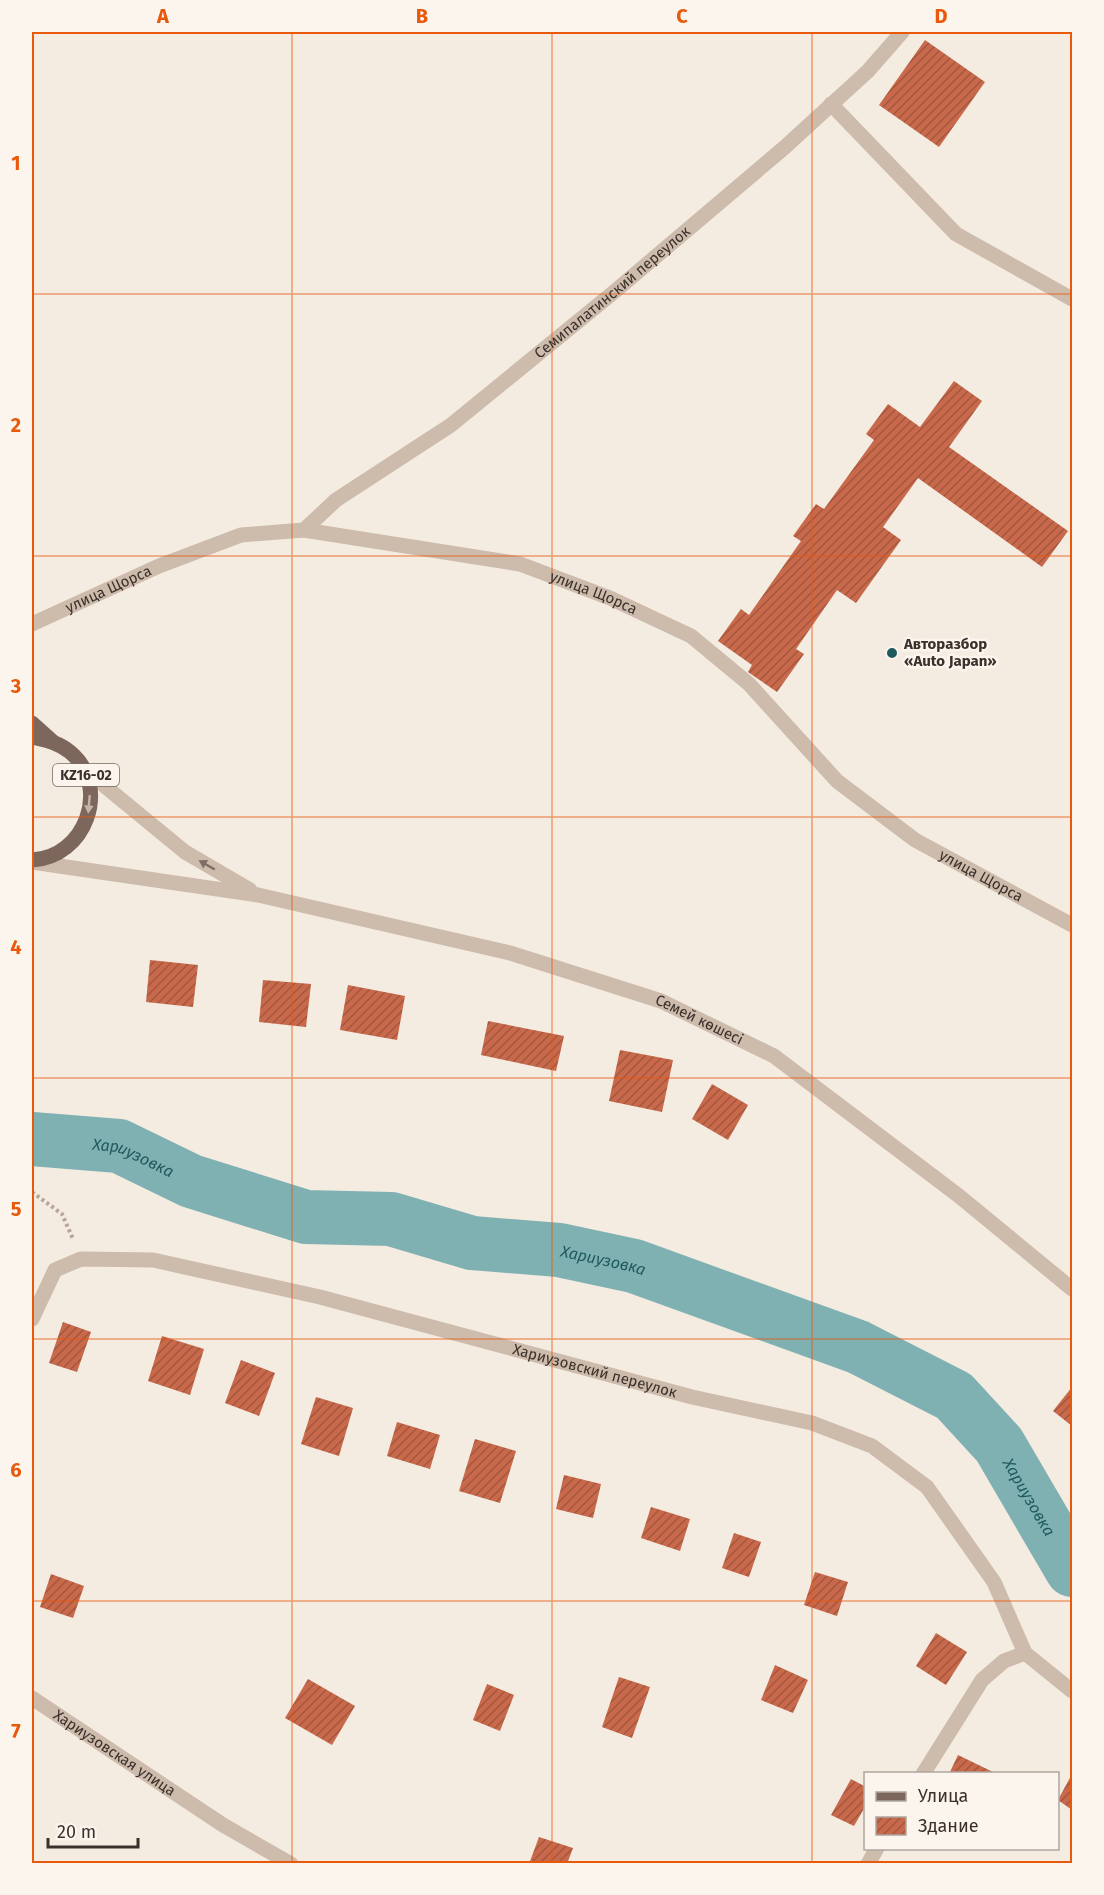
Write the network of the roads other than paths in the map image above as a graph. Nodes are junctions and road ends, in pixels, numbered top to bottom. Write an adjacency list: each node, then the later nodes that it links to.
1 (902, 32): 2 (street, Семипалатинский переулок)
2 (831, 104): 3 (street); 4 (street, Семипалатинский переулок)
3 (1072, 300)
4 (304, 530): 5 (street, улица Щорса); 12 (street, улица Щорса)
5 (32, 624)
6 (32, 723): 8 (main road, KZ16-02)
7 (32, 737): 8 (main road, KZ16-02)
8 (52, 741): 9 (main road, KZ16-02)
9 (84, 769): 10 (main road, KZ16-02, one-way to 10); 11 (street, one-way to 9)
10 (32, 861): 11 (street)
11 (258, 895): 13 (street, Семей көшесі)
12 (1072, 925)
13 (1072, 1289)
14 (32, 1319): 15 (street, Хариузовский переулок)
15 (1025, 1653): 16 (street, Хариузовский переулок); 18 (street)
16 (1072, 1691)
17 (32, 1698): 20 (street, Хариузовская улица)
18 (924, 1772)
19 (876, 1850): 21 (street)
20 (291, 1863)
21 (868, 1863)

